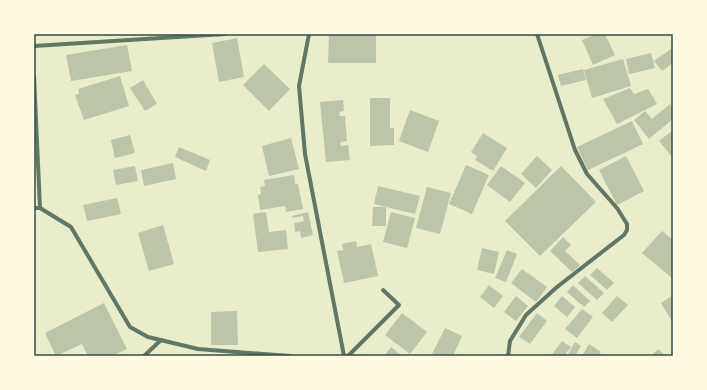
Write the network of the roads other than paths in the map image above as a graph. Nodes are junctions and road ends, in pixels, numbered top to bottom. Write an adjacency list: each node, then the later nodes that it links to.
1 (225, 34): 4 (street)
2 (310, 34): 12 (street)
3 (537, 34): 14 (street)
4 (34, 46)
5 (34, 76): 7 (street)
6 (34, 208): 7 (street)
7 (40, 208): 9 (street)
8 (383, 290): 13 (street)
9 (161, 340): 10 (street); 11 (street)
10 (144, 356)
11 (290, 356)
12 (344, 356)
13 (348, 356)
14 (508, 356)

